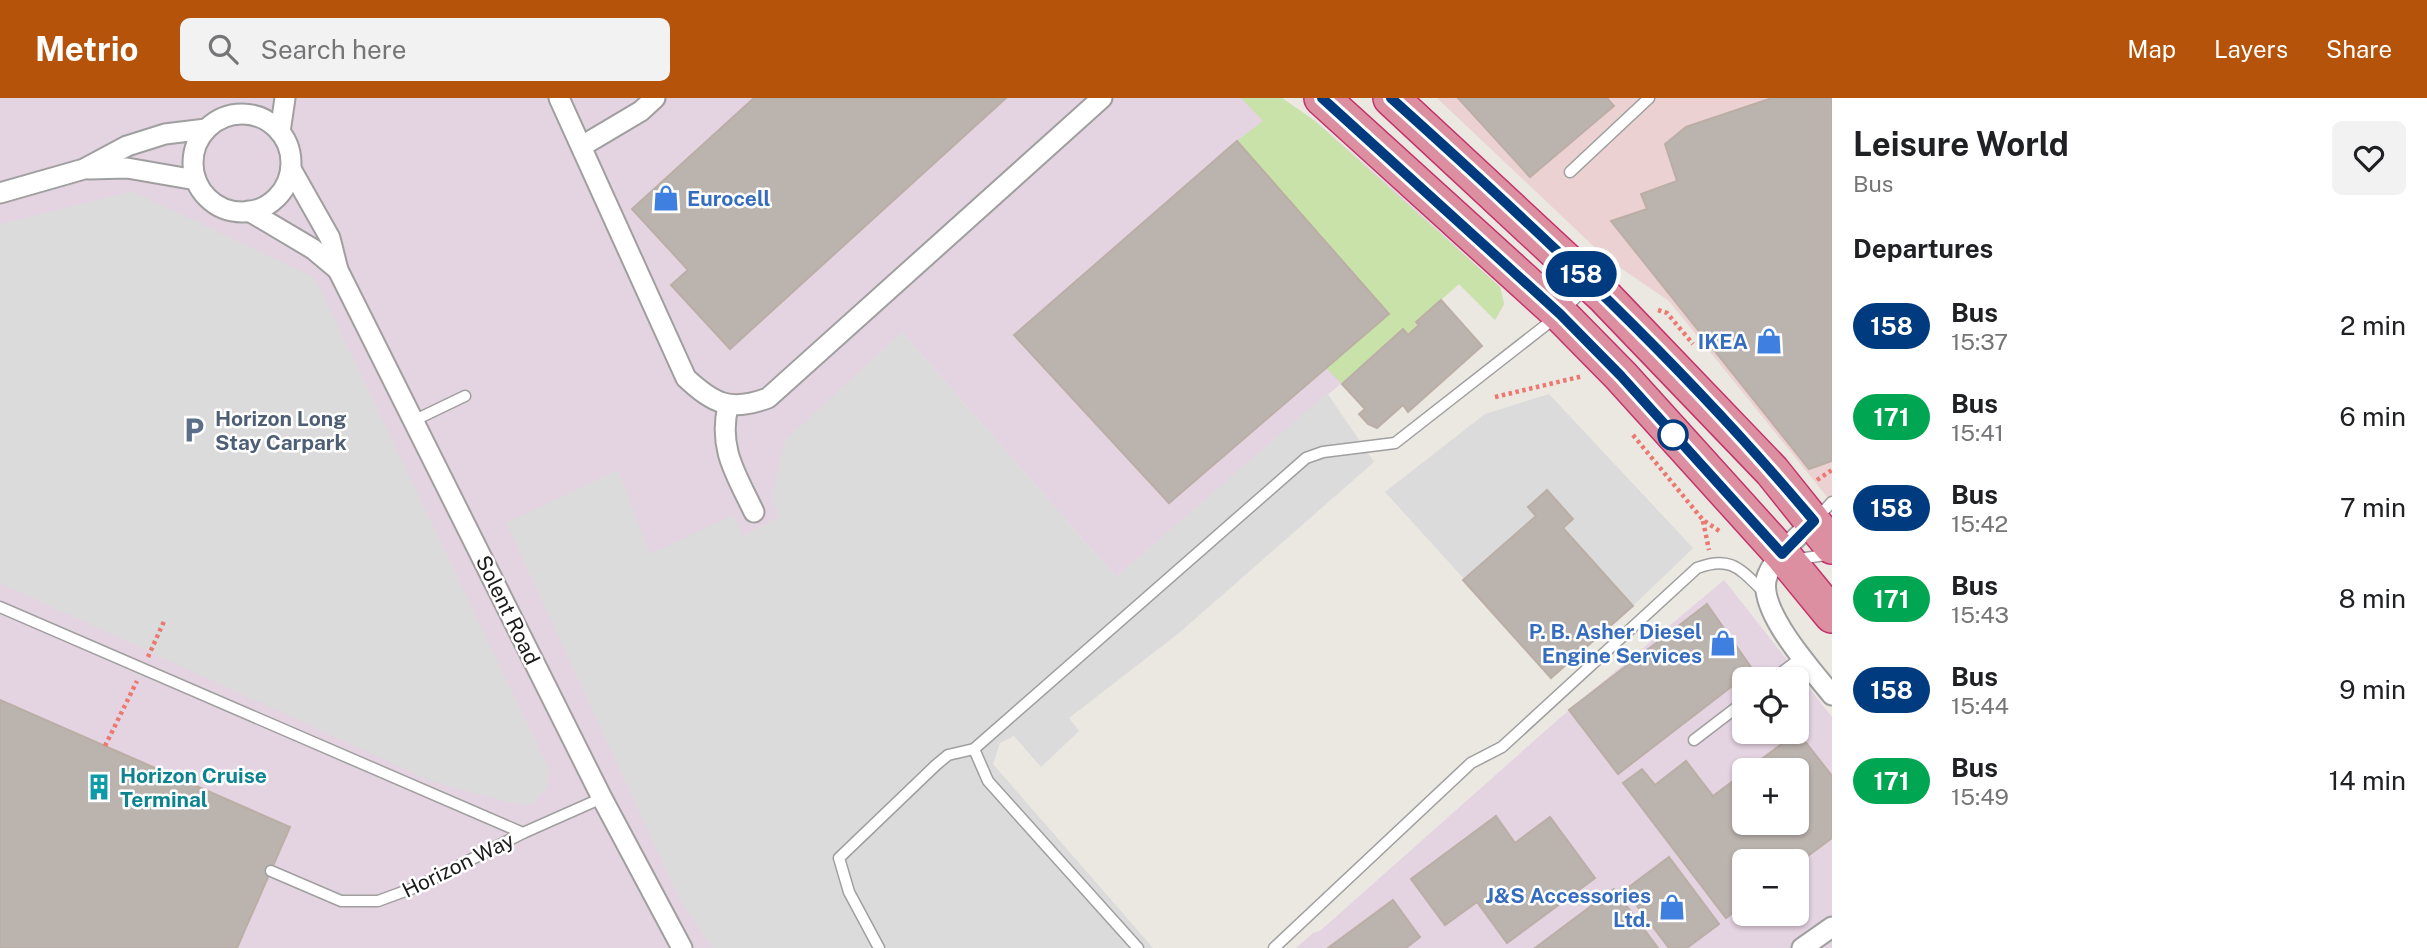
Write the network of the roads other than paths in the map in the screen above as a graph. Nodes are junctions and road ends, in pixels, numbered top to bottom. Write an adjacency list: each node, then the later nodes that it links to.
1 (285, 98): 10 (street)
2 (559, 98): 11 (street)
3 (655, 98): 11 (street)
4 (1102, 98): 22 (street)
5 (1322, 98): 20 (highway)
6 (1391, 98): 19 (highway)
7 (1648, 98): 14 (lane)
8 (244, 106): 9 (street); 10 (street)
9 (206, 130): 12 (street); 15 (street)
10 (281, 132): 13 (street)
11 (582, 146): 22 (street)
12 (84, 169): 15 (street); 16 (street)
13 (291, 169): 17 (street); 18 (street, Solent Road)
14 (1570, 172)
15 (196, 180): 17 (street)
16 (0, 193)
17 (249, 211): 18 (street, Solent Road)
18 (338, 270): 23 (street, Solent Road)
19 (1590, 283): 20 (lane); 25 (highway)
20 (1560, 314): 27 (highway); 36 (lane)
21 (465, 396): 23 (lane)
22 (728, 406): 24 (street)
23 (415, 421): 37 (street, Solent Road)
24 (754, 512)
25 (1826, 523): 27 (street)
26 (1832, 553): 27 (lane)
27 (1782, 554): 28 (street); 30 (highway)
28 (1764, 592): 31 (street); 44 (lane)
29 (0, 607): 38 (lane)
30 (1832, 615)
31 (1802, 657): 32 (lane); 33 (street)
32 (1789, 667)
33 (1832, 695)
34 (1732, 711): 35 (lane)
35 (1694, 740)
36 (974, 749): 42 (lane); 43 (lane)
37 (602, 798): 38 (lane, Horizon Way); 41 (street, Solent Road)
38 (523, 833): 39 (lane, Horizon Way)
39 (271, 872)
40 (1832, 927): 45 (street)
41 (682, 948)
42 (879, 948)
43 (1138, 948)
44 (1274, 948)
45 (1802, 948)

